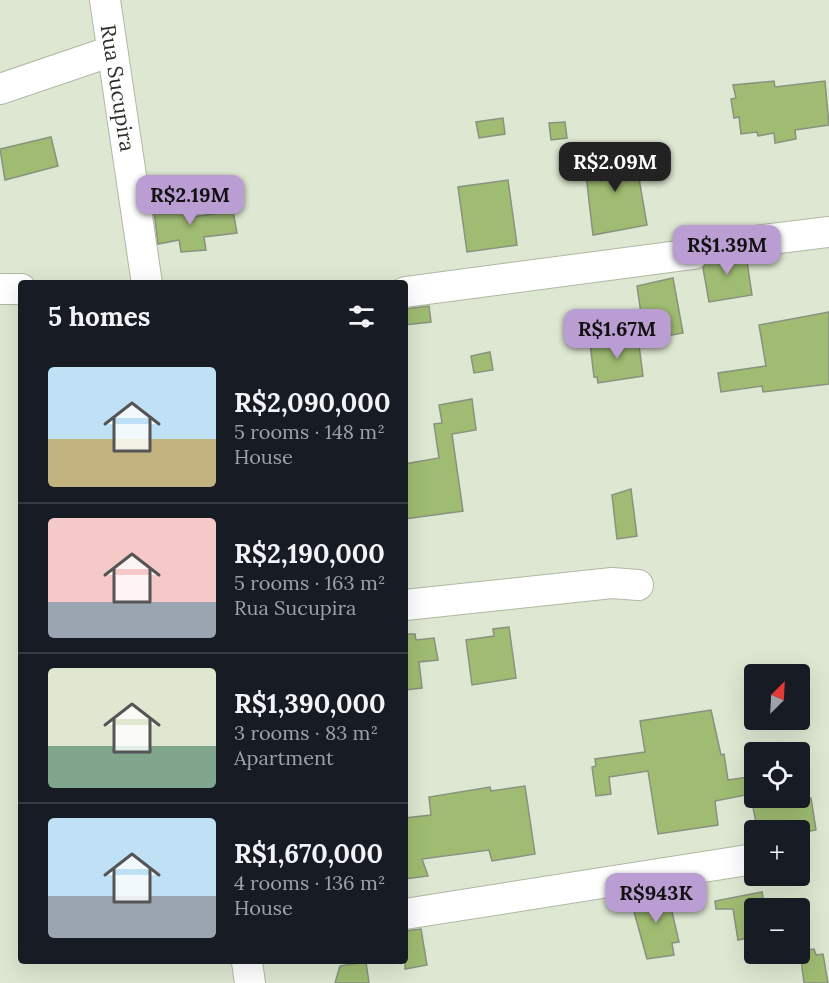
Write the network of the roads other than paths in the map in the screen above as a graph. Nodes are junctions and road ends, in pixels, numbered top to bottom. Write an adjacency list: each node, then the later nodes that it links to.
1 (105, 0): 2 (street, Rua Sucupira)
2 (112, 51): 3 (street); 7 (street, Rua Sucupira)
3 (0, 89)
4 (829, 232): 5 (street)
5 (755, 240)
6 (693, 254): 10 (street)
7 (146, 280)
8 (0, 289): 9 (street)
9 (18, 290)
10 (408, 292)
11 (638, 585): 12 (street)
12 (408, 605)
13 (744, 861): 14 (street)
14 (408, 914)
15 (247, 964): 16 (street)
16 (250, 983)

